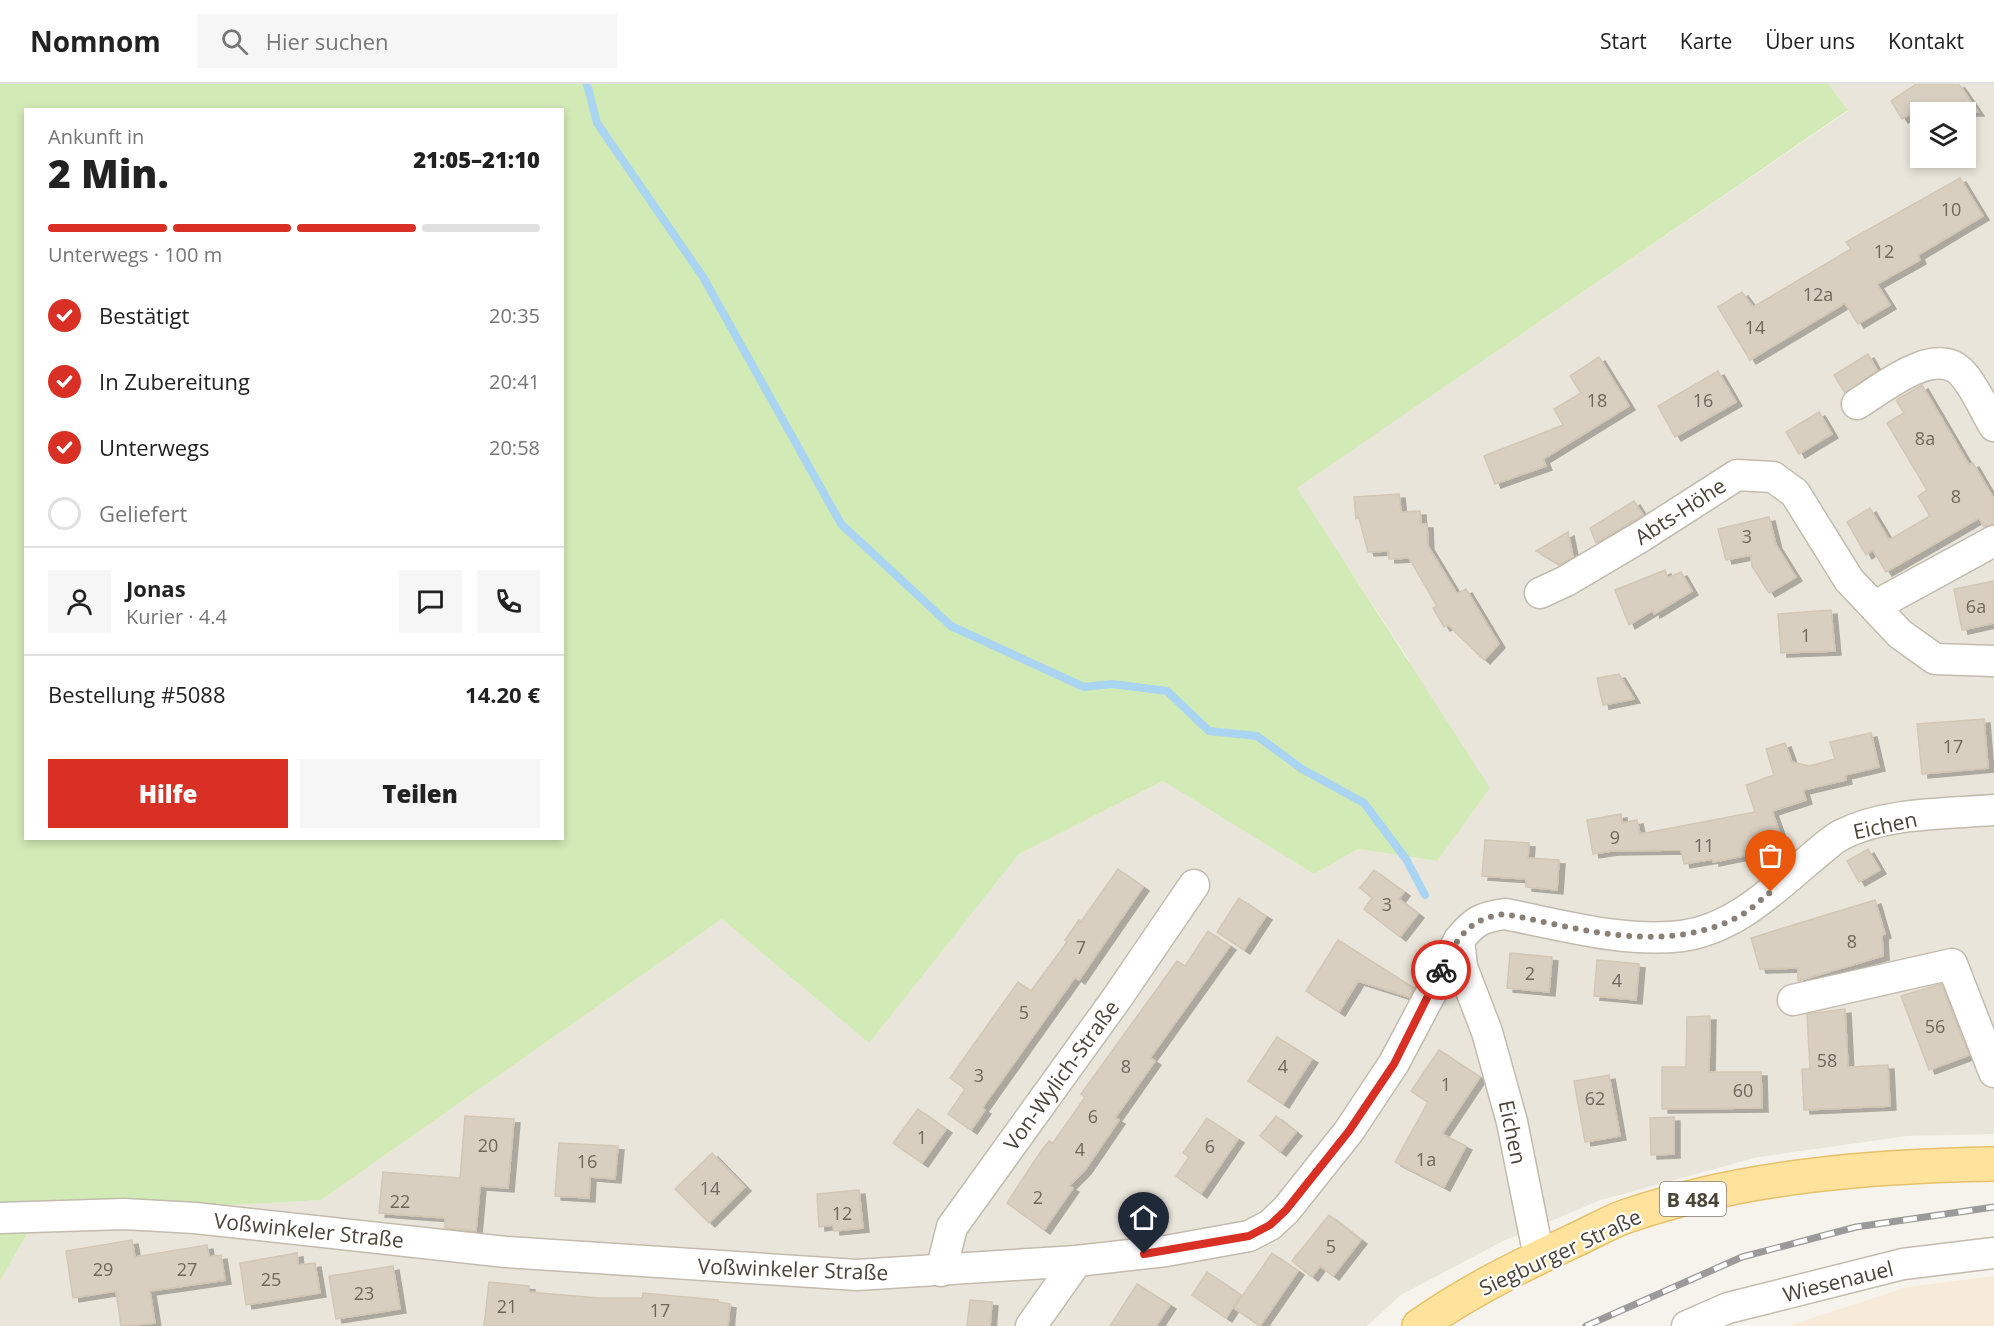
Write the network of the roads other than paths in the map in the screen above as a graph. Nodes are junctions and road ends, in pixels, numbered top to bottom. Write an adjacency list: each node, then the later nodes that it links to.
1 (1857, 404): 2 (street)
2 (1994, 426)
3 (1994, 541): 5 (street)
4 (1540, 593): 5 (street, Abts-Höhe)
5 (1875, 606): 6 (street, Abts-Höhe)
6 (1994, 661)
7 (1994, 810): 9 (street, Eichen)
8 (1194, 885): 18 (street, Von-Wylich-Straße)
9 (1460, 940): 10 (street, Eichen); 16 (street, Eichen)
10 (1443, 966): 17 (street, Voßwinkeler Straße)
11 (1793, 1000): 12 (street)
12 (1994, 1072)
13 (1994, 1164): 16 (main road, Siegburger Straße / B 484)
14 (0, 1218): 18 (street, Voßwinkeler Straße)
15 (1994, 1253): 21 (street, Wiesenauel)
16 (1539, 1257): 20 (main road, Siegburger Straße / B 484)
17 (1077, 1261): 18 (street, Voßwinkeler Straße); 19 (street)
18 (941, 1271)
19 (1031, 1326)
20 (1419, 1326)
21 (1687, 1326)

